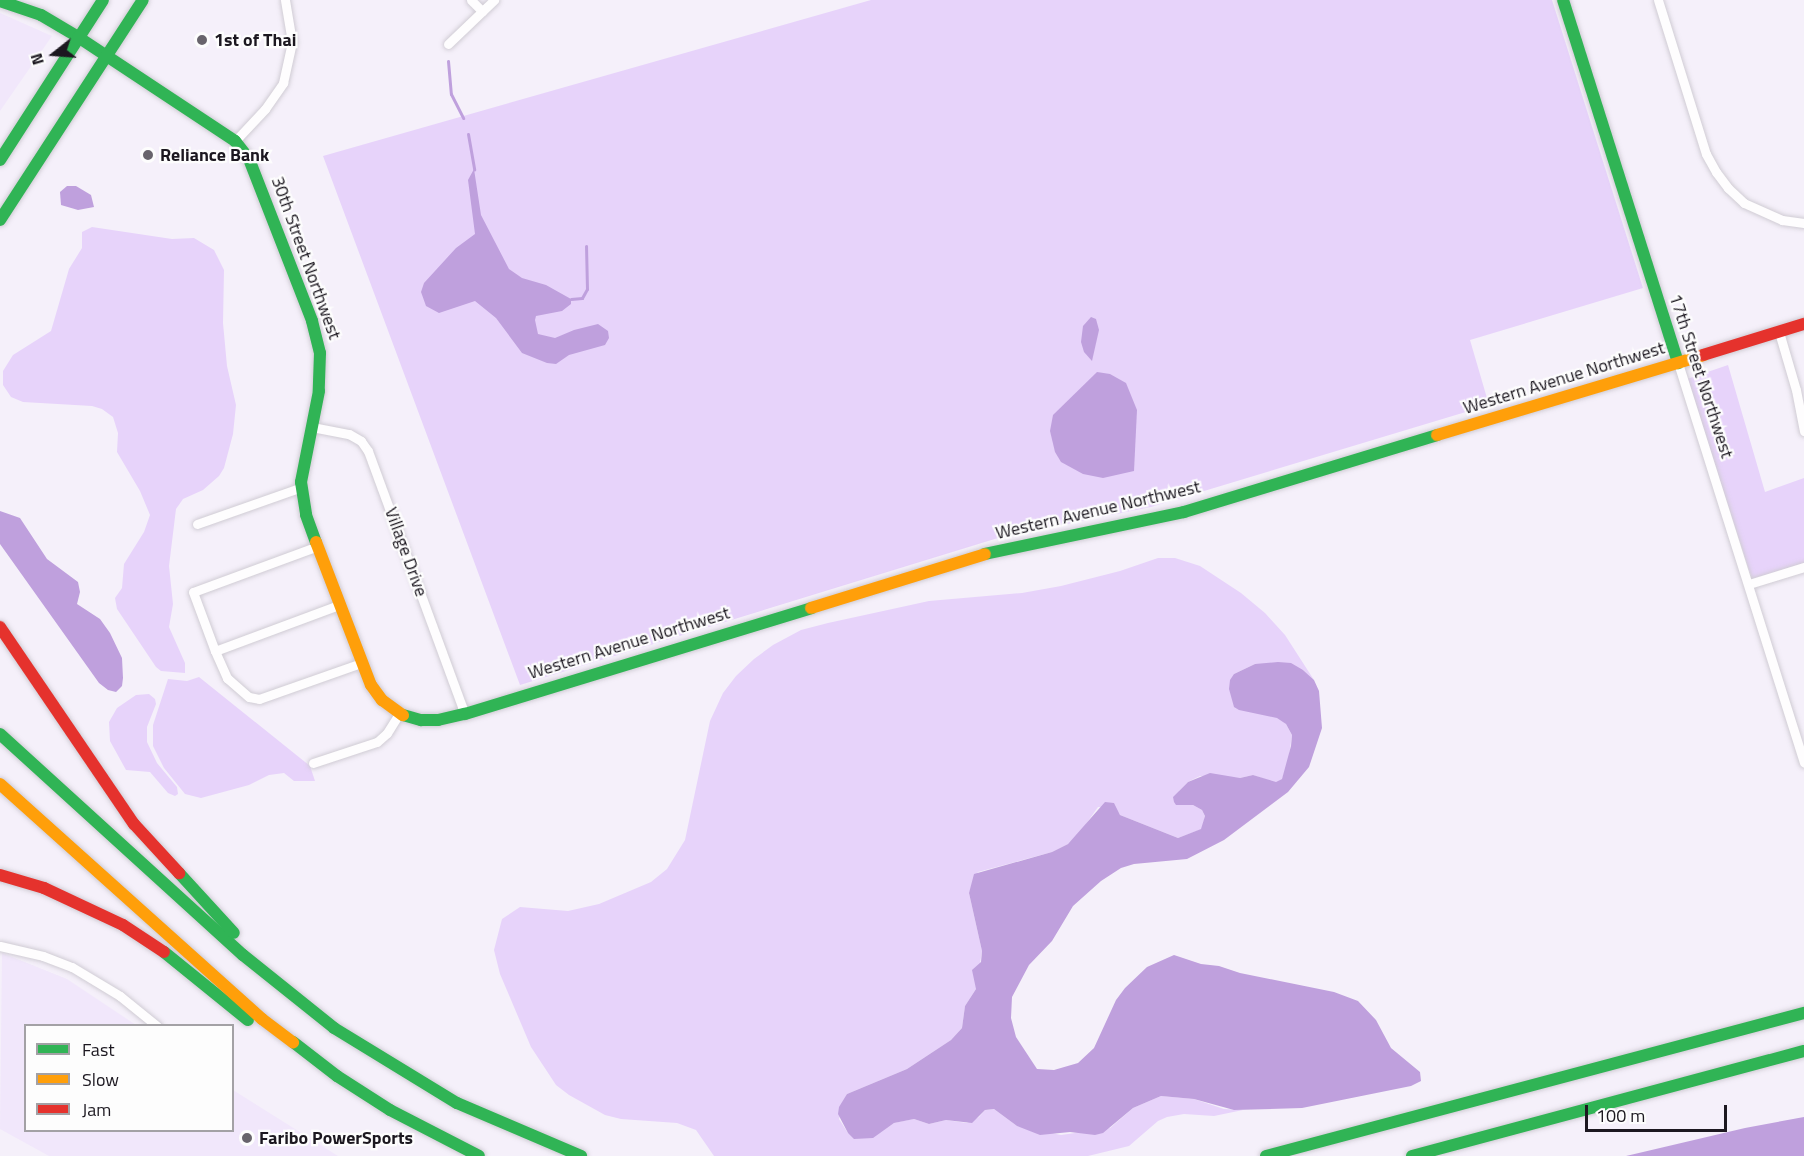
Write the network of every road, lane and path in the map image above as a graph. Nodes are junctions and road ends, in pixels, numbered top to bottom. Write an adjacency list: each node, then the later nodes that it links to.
1 (103, 0): 10 (main road)
2 (142, 0): 12 (main road)
3 (285, 0): 13 (street)
4 (471, 0): 9 (street)
5 (494, 0): 9 (street)
6 (1563, 0): 19 (main road, 17th Street Northwest)
7 (1658, 0): 16 (street)
8 (0, 1): 10 (main road, 30th Street Northwest)
9 (482, 11): 11 (street)
10 (78, 37): 12 (main road, 30th Street Northwest); 14 (main road)
11 (448, 44)
12 (106, 56): 13 (main road, 30th Street Northwest); 15 (main road)
13 (235, 141): 20 (main road, 30th Street Northwest)
14 (0, 160)
15 (0, 220)
16 (1804, 223)
17 (1804, 324): 18 (main road, Western Avenue Northwest)
18 (1779, 332): 19 (main road, Western Avenue Northwest); 21 (street)
19 (1678, 363): 26 (street, 17th Street Northwest); 32 (main road, Western Avenue Northwest)
20 (312, 427): 22 (main road, 30th Street Northwest); 32 (street, Village Drive)
21 (1804, 431)
22 (302, 487): 23 (street); 24 (main road, 30th Street Northwest)
23 (197, 524)
24 (318, 546): 27 (main road, 30th Street Northwest); 29 (street)
25 (1804, 567): 26 (street)
26 (1749, 584): 35 (street, 17th Street Northwest)
27 (339, 605): 29 (street); 30 (main road, 30th Street Northwest)
28 (0, 627): 39 (main road)
29 (215, 651): 30 (street)
30 (361, 663): 31 (main road, 30th Street Northwest)
31 (399, 714): 32 (main road, Western Avenue Northwest); 34 (street)
32 (465, 714)
33 (0, 734): 39 (main road)
34 (313, 763)
35 (1804, 763)
36 (0, 784): 43 (main road)
37 (0, 875): 43 (main road)
38 (0, 946): 41 (street)
39 (308, 1008): 45 (main road)
40 (1804, 1013): 46 (main road)
41 (155, 1024)
42 (1804, 1051): 47 (main road)
43 (390, 1110): 44 (main road)
44 (479, 1156)
45 (581, 1156)
46 (1266, 1156)
47 (1412, 1156)

